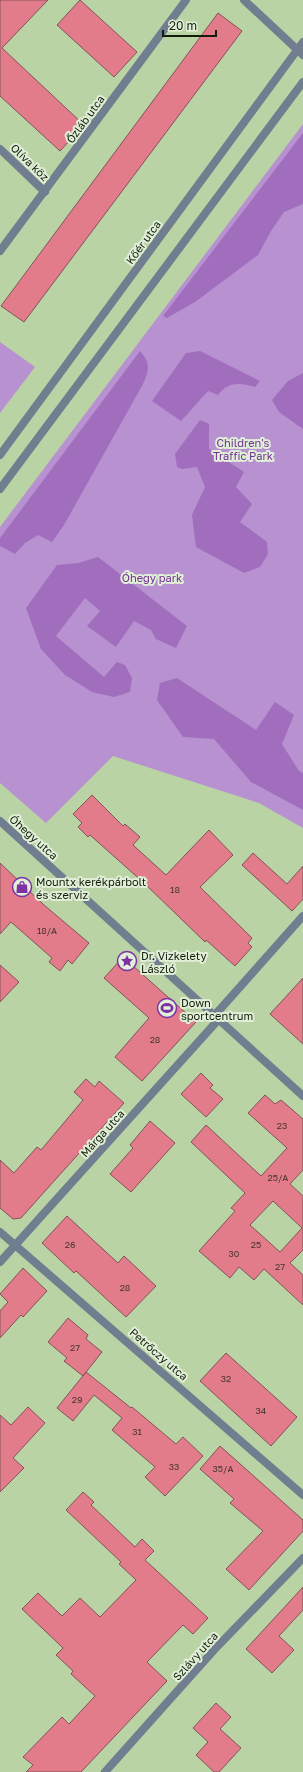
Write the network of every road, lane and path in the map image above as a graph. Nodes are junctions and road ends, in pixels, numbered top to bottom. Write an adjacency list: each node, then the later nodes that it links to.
1 (186, 0): 7 (street, Őzláb utca)
2 (244, 0): 4 (street)
3 (303, 42): 4 (street, Kőér utca)
4 (300, 52): 9 (street, Kőér utca)
5 (303, 82): 10 (street)
6 (0, 149): 7 (street, Olíva köz)
7 (45, 192): 8 (street, Őzláb utca)
8 (0, 251)
9 (0, 455)
10 (0, 489)
11 (0, 821): 13 (street, Óhegy utca)
12 (303, 916): 13 (street, Márga utca)
13 (217, 1017): 14 (street, Óhegy utca); 16 (street, Márga utca)
14 (303, 1096)
15 (0, 1232): 16 (street, Petrőczy utca)
16 (16, 1246): 17 (street, Márga utca); 18 (street, Petrőczy utca)
17 (0, 1262)
18 (303, 1494)
19 (303, 1558): 20 (street, Szlávy utca)
20 (105, 1772)

